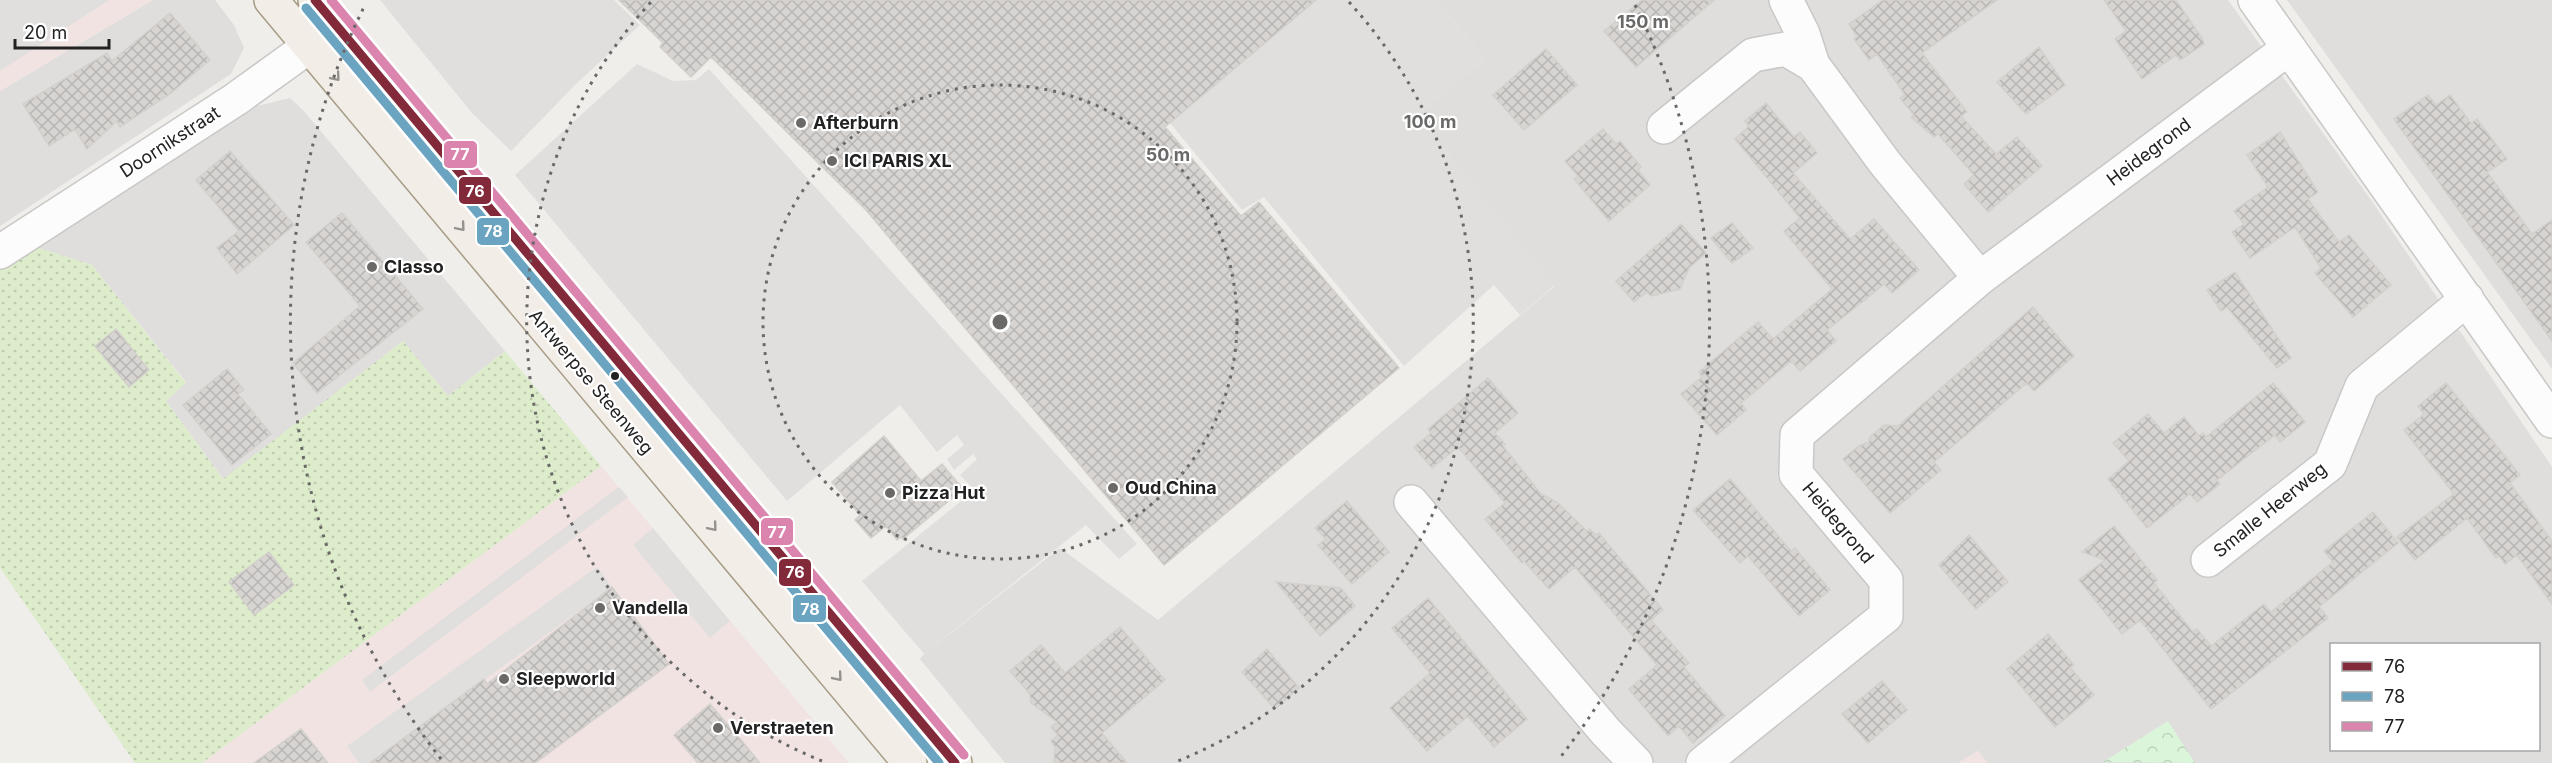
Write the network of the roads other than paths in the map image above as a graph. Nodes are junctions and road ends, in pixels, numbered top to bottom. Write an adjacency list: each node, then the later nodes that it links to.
1 (271, 0): 6 (main road, Antwerpse Steenweg)
2 (315, 0): 5 (main road, Antwerpse Steenweg)
3 (1786, 0): 8 (street)
4 (2255, 0): 7 (street)
5 (337, 26): 6 (street, Doornikstraat); 17 (main road, Antwerpse Steenweg)
6 (310, 45): 10 (street, Doornikstraat); 16 (main road, Antwerpse Steenweg, one-way to 16)
7 (2289, 48): 11 (street, Heidegrond); 12 (street)
8 (1813, 65): 9 (street); 11 (street)
9 (1664, 127)
10 (0, 252)
11 (1980, 278): 19 (street, Heidegrond)
12 (2467, 299): 13 (street); 15 (street, Smalle Heerweg)
13 (2552, 421)
14 (1411, 502): 18 (street)
15 (2208, 560)
16 (910, 763)
17 (955, 763)
18 (1636, 763)
19 (1703, 763)

